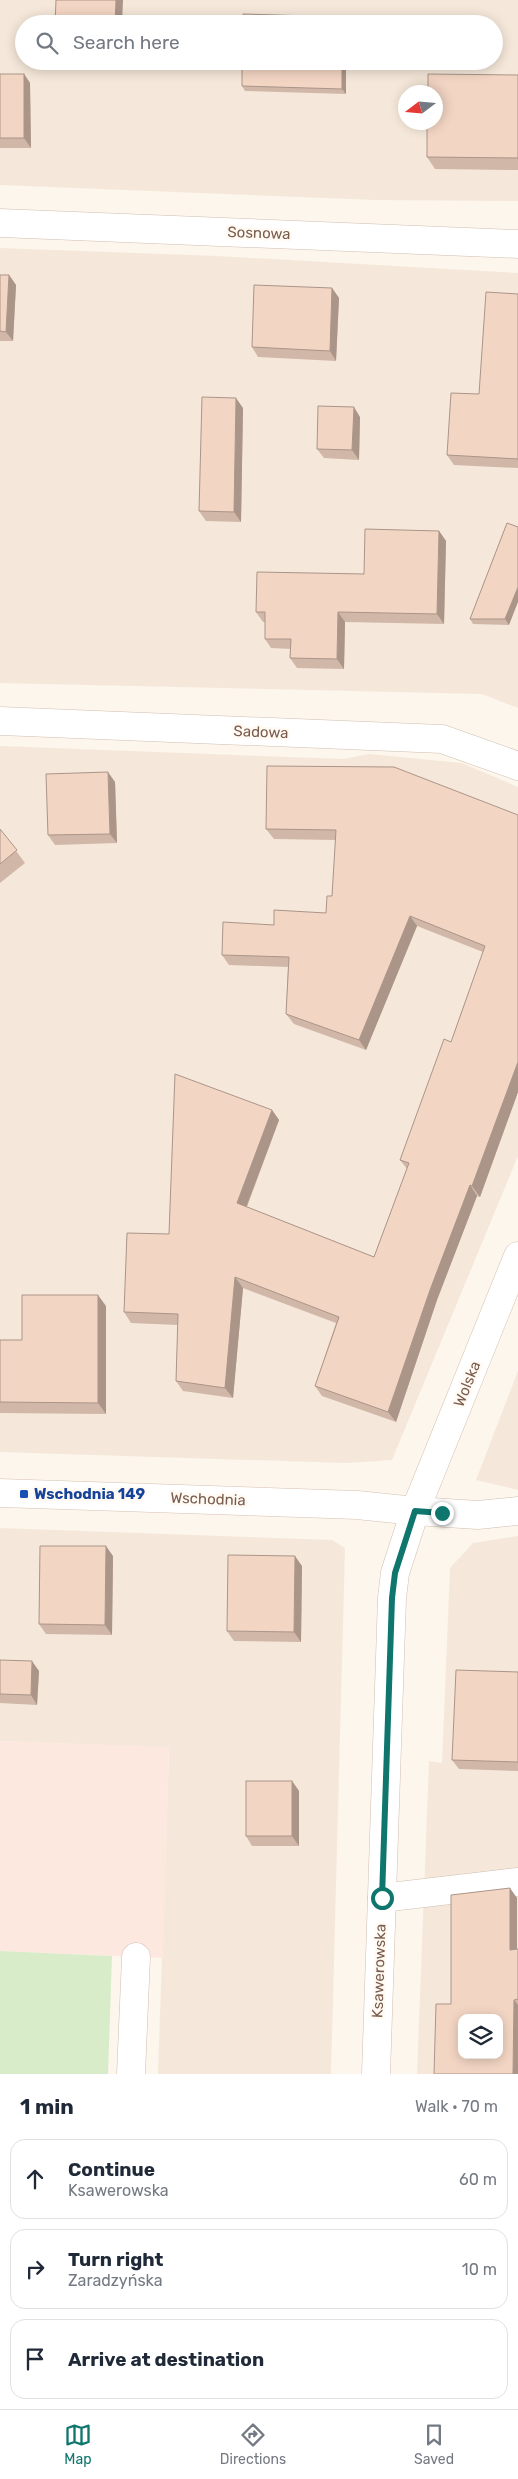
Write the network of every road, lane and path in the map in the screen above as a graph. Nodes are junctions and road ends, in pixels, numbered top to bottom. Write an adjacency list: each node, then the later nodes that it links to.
1 (0, 223): 2 (street, Sosnowa)
2 (518, 244)
3 (0, 721): 4 (street, Sadowa)
4 (518, 766)
5 (518, 1256): 7 (street, Wolska)
6 (0, 1493): 7 (street, Wschodnia)
7 (415, 1511): 8 (street, Wschodnia); 10 (street, Ksawerowska)
8 (518, 1511)
9 (518, 1882): 10 (street)
10 (382, 1898): 13 (street, Ksawerowska)
11 (136, 1957): 12 (street)
12 (131, 2074)
13 (376, 2074)

